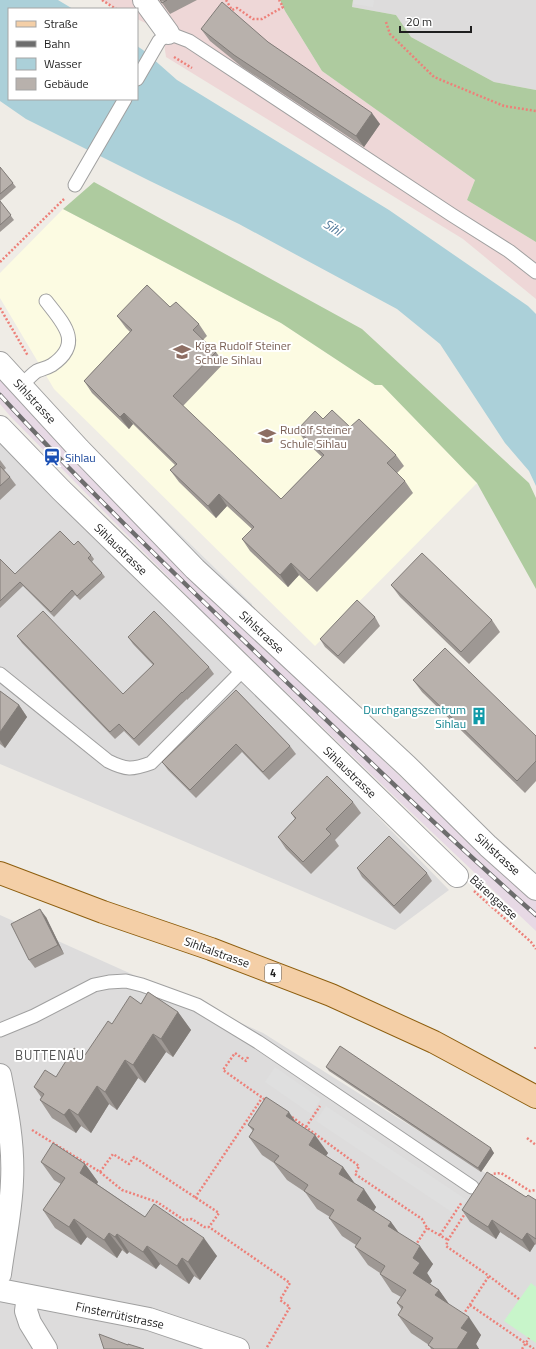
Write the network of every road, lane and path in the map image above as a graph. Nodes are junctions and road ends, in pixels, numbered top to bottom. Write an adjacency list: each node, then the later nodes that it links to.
1 (102, 0): 5 (path)
2 (144, 0): 7 (street)
3 (226, 0): 4 (path)
4 (279, 0)
5 (114, 8)
6 (386, 22): 10 (path)
7 (164, 37): 8 (lane); 13 (lane)
8 (138, 77)
9 (124, 100): 11 (lane)
10 (536, 111)
11 (75, 185): 12 (path)
12 (0, 262)
13 (536, 272)
14 (46, 301): 18 (lane)
15 (0, 308): 16 (path)
16 (30, 359)
17 (0, 363): 18 (street, Sihlstrasse)
18 (21, 386): 24 (street, Sihlstrasse)
19 (0, 427): 20 (street, Sihlaustrasse)
20 (244, 669): 21 (lane); 23 (street, Sihlaustrasse)
21 (0, 674)
22 (0, 873): 29 (main road, Sihltalstrasse / 4)
23 (457, 876): 25 (path, Bärengasse)
24 (536, 889)
25 (536, 949)
26 (0, 1030): 41 (lane)
27 (246, 1061): 30 (path)
28 (0, 1075): 35 (street)
29 (536, 1097)
30 (262, 1098): 32 (path); 43 (path)
31 (324, 1100): 34 (path)
32 (269, 1102)
33 (287, 1114): 34 (path)
34 (306, 1127): 47 (path)
35 (10, 1128): 38 (path); 39 (street)
36 (526, 1138): 37 (path)
37 (536, 1145)
38 (100, 1172): 43 (path); 46 (path)
39 (6, 1178): 51 (street)
40 (489, 1178): 42 (path)
41 (472, 1187)
42 (536, 1190)
43 (195, 1198): 46 (path)
44 (469, 1208): 49 (path)
45 (450, 1220): 48 (path)
46 (209, 1228): 62 (path)
47 (427, 1228): 48 (path); 50 (path)
48 (440, 1235): 49 (path)
49 (448, 1240): 52 (path)
50 (411, 1251)
51 (0, 1274)
52 (489, 1276): 55 (path); 56 (path)
53 (0, 1290): 54 (street, Finsterrütistrasse)
54 (28, 1296): 60 (street); 61 (street, Finsterrütistrasse)
55 (519, 1299)
56 (470, 1305): 57 (path); 59 (path)
57 (459, 1321)
58 (529, 1338): 59 (path)
59 (526, 1344): 63 (path); 64 (path)
60 (46, 1349)
61 (238, 1349)
62 (266, 1349)
63 (522, 1349)
64 (534, 1349)

